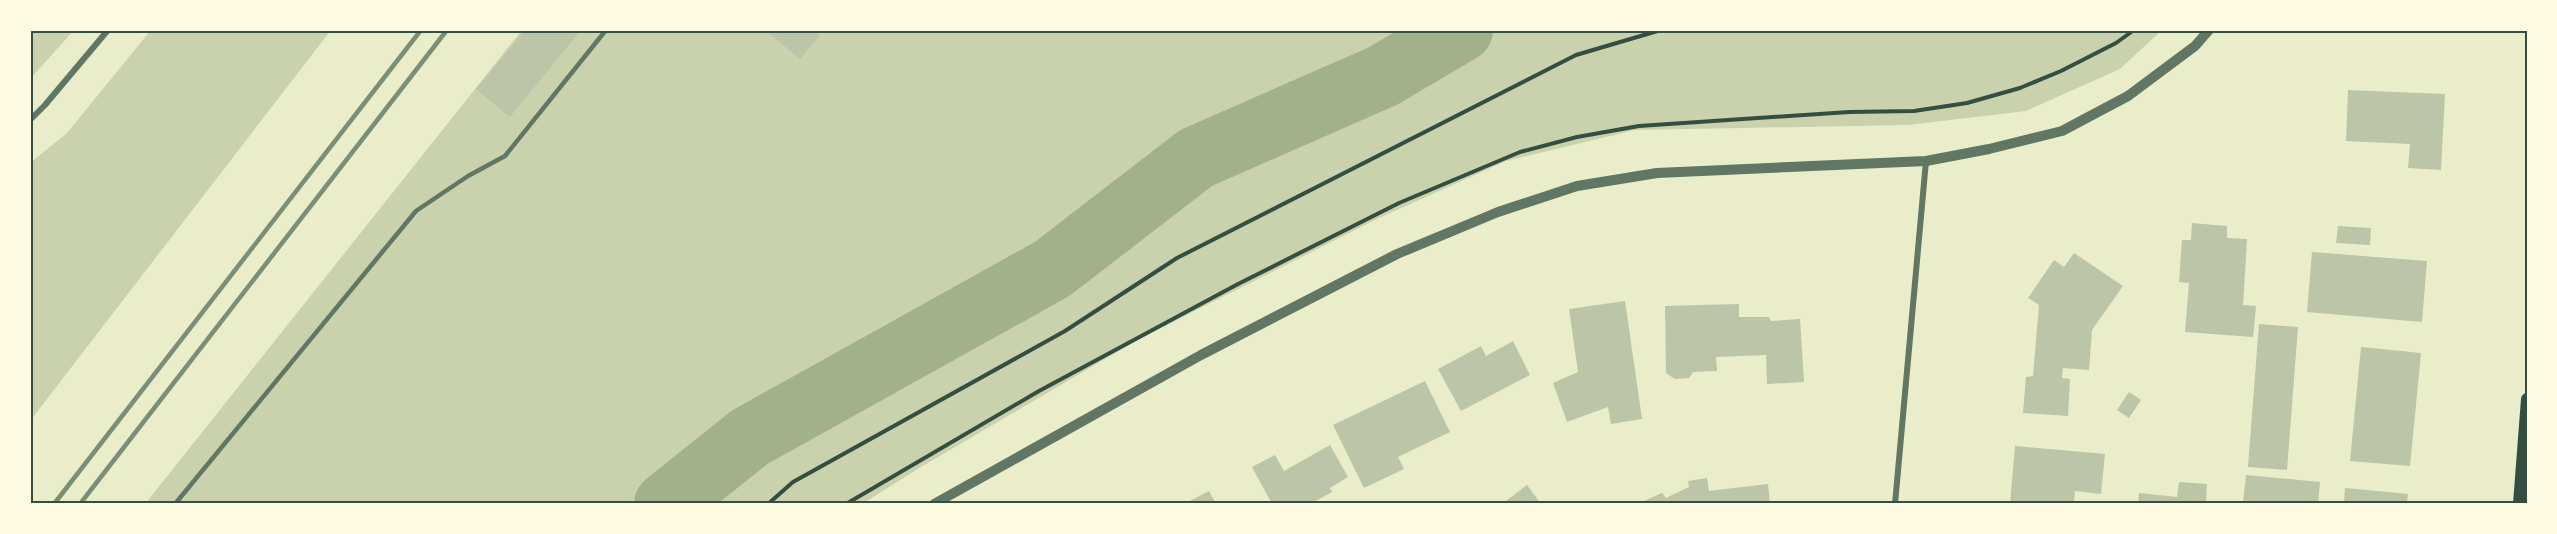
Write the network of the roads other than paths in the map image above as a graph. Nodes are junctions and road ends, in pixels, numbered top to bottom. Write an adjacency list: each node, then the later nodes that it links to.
1 (108, 30): 4 (street)
2 (606, 30): 7 (lane)
3 (2209, 30): 5 (street)
4 (30, 120)
5 (1926, 161): 8 (street); 9 (street)
6 (2527, 399): 10 (main road)
7 (175, 504)
8 (934, 504)
9 (1895, 504)
10 (2519, 504)

